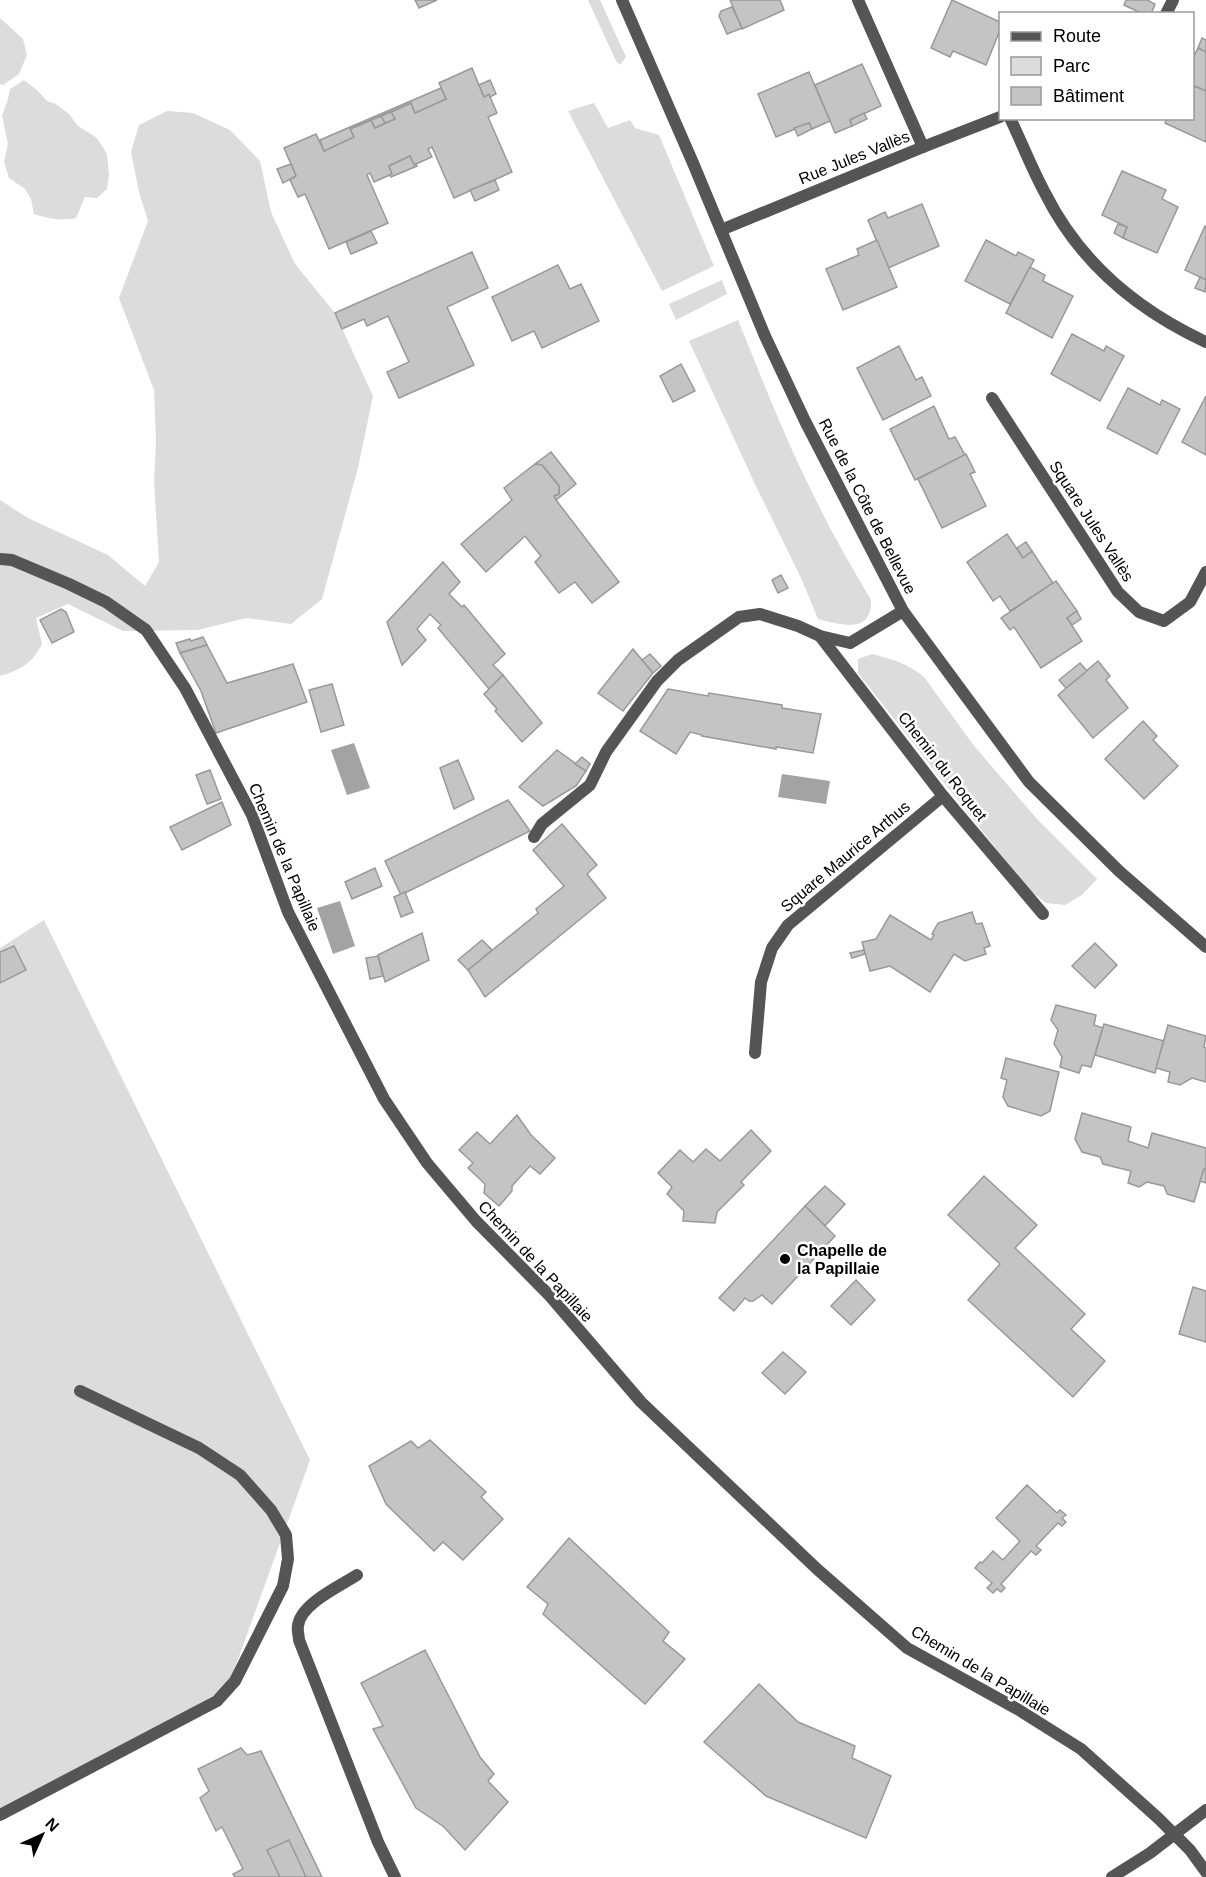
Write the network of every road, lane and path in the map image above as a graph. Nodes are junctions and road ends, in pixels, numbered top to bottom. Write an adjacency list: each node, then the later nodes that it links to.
1 (622, 0): 6 (street, Rue de la Côte de Bellevue)
2 (858, 0): 5 (street)
3 (999, 117): 5 (street, Rue Jules Vallès)
4 (1011, 120): 7 (street)
5 (923, 147): 6 (street, Rue Jules Vallès)
6 (721, 230): 11 (street, Rue de la Côte de Bellevue)
7 (1206, 342)
8 (992, 398): 10 (street, Square Jules Vallès)
9 (0, 559): 22 (street, Chemin de la Papillaie)
10 (1206, 572)
11 (903, 611): 12 (street); 16 (street, Rue de la Côte de Bellevue)
12 (820, 636): 13 (street, Chemin du Roquet); 14 (street)
13 (943, 796): 15 (street, Chemin du Roquet); 17 (street, Square Maurice Arthus)
14 (534, 837)
15 (1043, 914)
16 (1206, 947)
17 (755, 1053)
18 (80, 1391): 21 (street)
19 (357, 1575): 24 (street)
20 (1206, 1810): 22 (street)
21 (0, 1815)
22 (1175, 1835): 23 (street, Chemin de la Papillaie); 25 (street)
23 (1206, 1872)
24 (395, 1877)
25 (1112, 1877)

